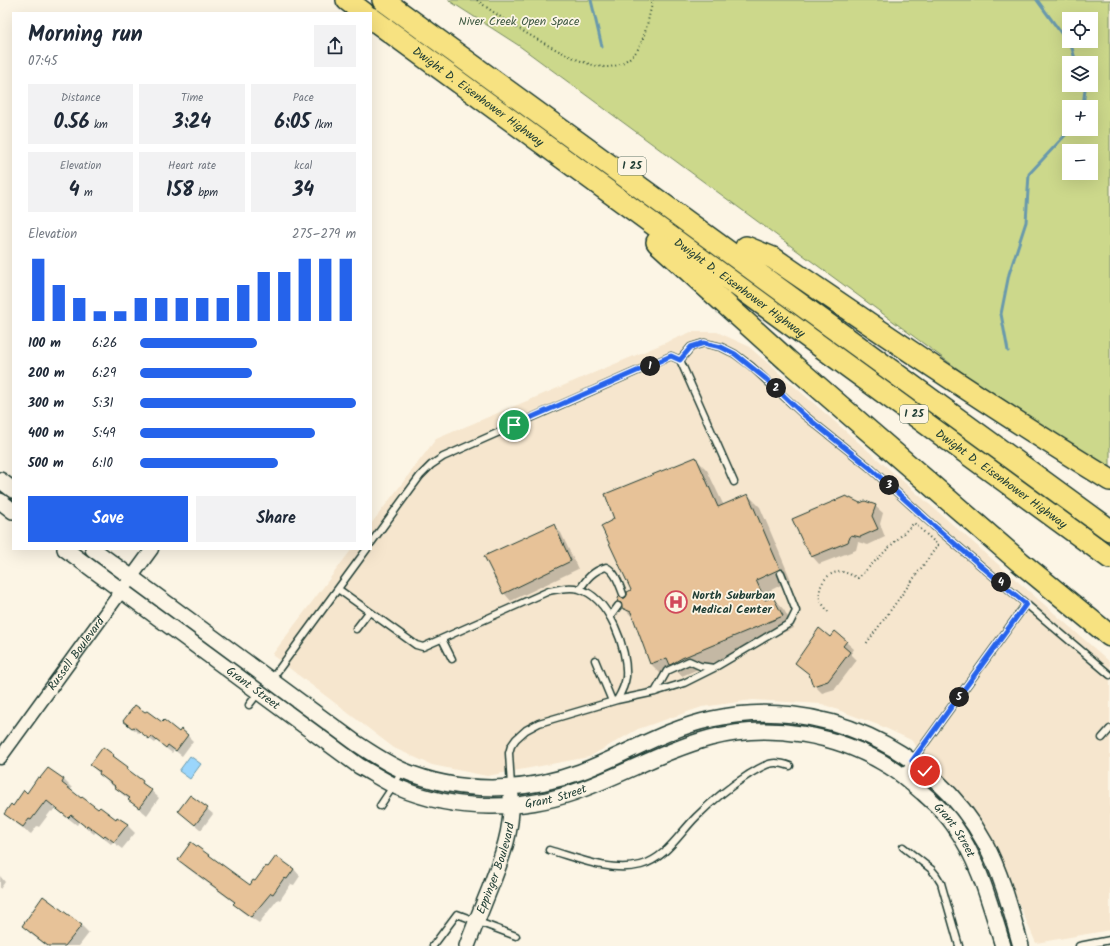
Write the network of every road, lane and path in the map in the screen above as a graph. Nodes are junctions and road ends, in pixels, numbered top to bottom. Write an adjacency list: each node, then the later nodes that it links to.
1 (347, 0): 6 (highway)
2 (383, 0): 17 (highway)
3 (402, 0): 9 (highway, I 25)
4 (477, 0): 5 (path)
5 (654, 0)
6 (363, 12)
7 (372, 19): 8 (highway, Dwight D. Eisenhower Highway / I 25)
8 (543, 143): 10 (highway, Dwight D. Eisenhower Highway / I 25); 37 (highway)
9 (746, 247): 12 (highway); 16 (highway, I 25)
10 (717, 272): 19 (highway); 24 (highway, Dwight D. Eisenhower Highway / I 25)
11 (680, 360): 13 (lane); 18 (lane); 31 (lane)
12 (1110, 480)
13 (734, 482)
14 (0, 501): 15 (street)
15 (12, 510)
16 (1110, 515)
17 (1110, 530)
18 (372, 542)
19 (1110, 542)
20 (66, 550): 29 (street, Grant Street)
21 (94, 550): 26 (street, Grant Street)
22 (151, 550): 26 (street, Russell Boulevard)
23 (366, 550): 27 (lane)
24 (1110, 558)
25 (781, 573): 42 (lane)
26 (131, 577): 29 (street, Russell Boulevard); 44 (street, Grant Street)
27 (338, 589): 33 (lane); 44 (lane)
28 (580, 589): 30 (lane); 35 (lane); 38 (lane)
29 (121, 591): 44 (street, Grant Street); 50 (street, Russell Boulevard)
30 (623, 594)
31 (1026, 604): 43 (lane); 51 (lane)
32 (618, 606): 35 (lane)
33 (369, 612): 36 (lane); 38 (lane)
34 (828, 612): 39 (path)
35 (610, 617): 46 (lane)
36 (356, 629)
37 (1110, 636)
38 (442, 639): 40 (lane)
39 (866, 644)
40 (452, 659)
41 (595, 660): 46 (lane)
42 (714, 668): 45 (lane); 45 (lane)
43 (1110, 675)
44 (265, 686): 47 (lane); 53 (street, Grant Street); 55 (street, Grant Street)
45 (655, 692): 46 (lane)
46 (615, 700): 56 (lane)
47 (249, 705)
48 (1110, 729): 49 (lane)
49 (1102, 738)
50 (0, 758)
51 (912, 761): 54 (lane); 56 (street, Grant Street); 68 (street, Grant Street)
52 (790, 766): 60 (lane)
53 (402, 770): 55 (lane); 56 (street, Grant Street)
54 (902, 775): 57 (street, Grant Street); 67 (street, Grant Street)
55 (394, 785): 57 (street, Grant Street); 58 (lane)
56 (511, 787): 57 (street, Eppinger Boulevard)
57 (512, 805): 61 (street, Eppinger Boulevard)
58 (380, 806)
59 (903, 847): 66 (lane)
60 (549, 850)
61 (477, 921): 62 (lane); 64 (lane); 65 (street, Eppinger Boulevard)
62 (516, 936)
63 (1110, 940): 69 (lane)
64 (433, 946)
65 (467, 946)
66 (959, 946)
67 (1002, 946)
68 (1021, 946)
69 (1079, 946)

